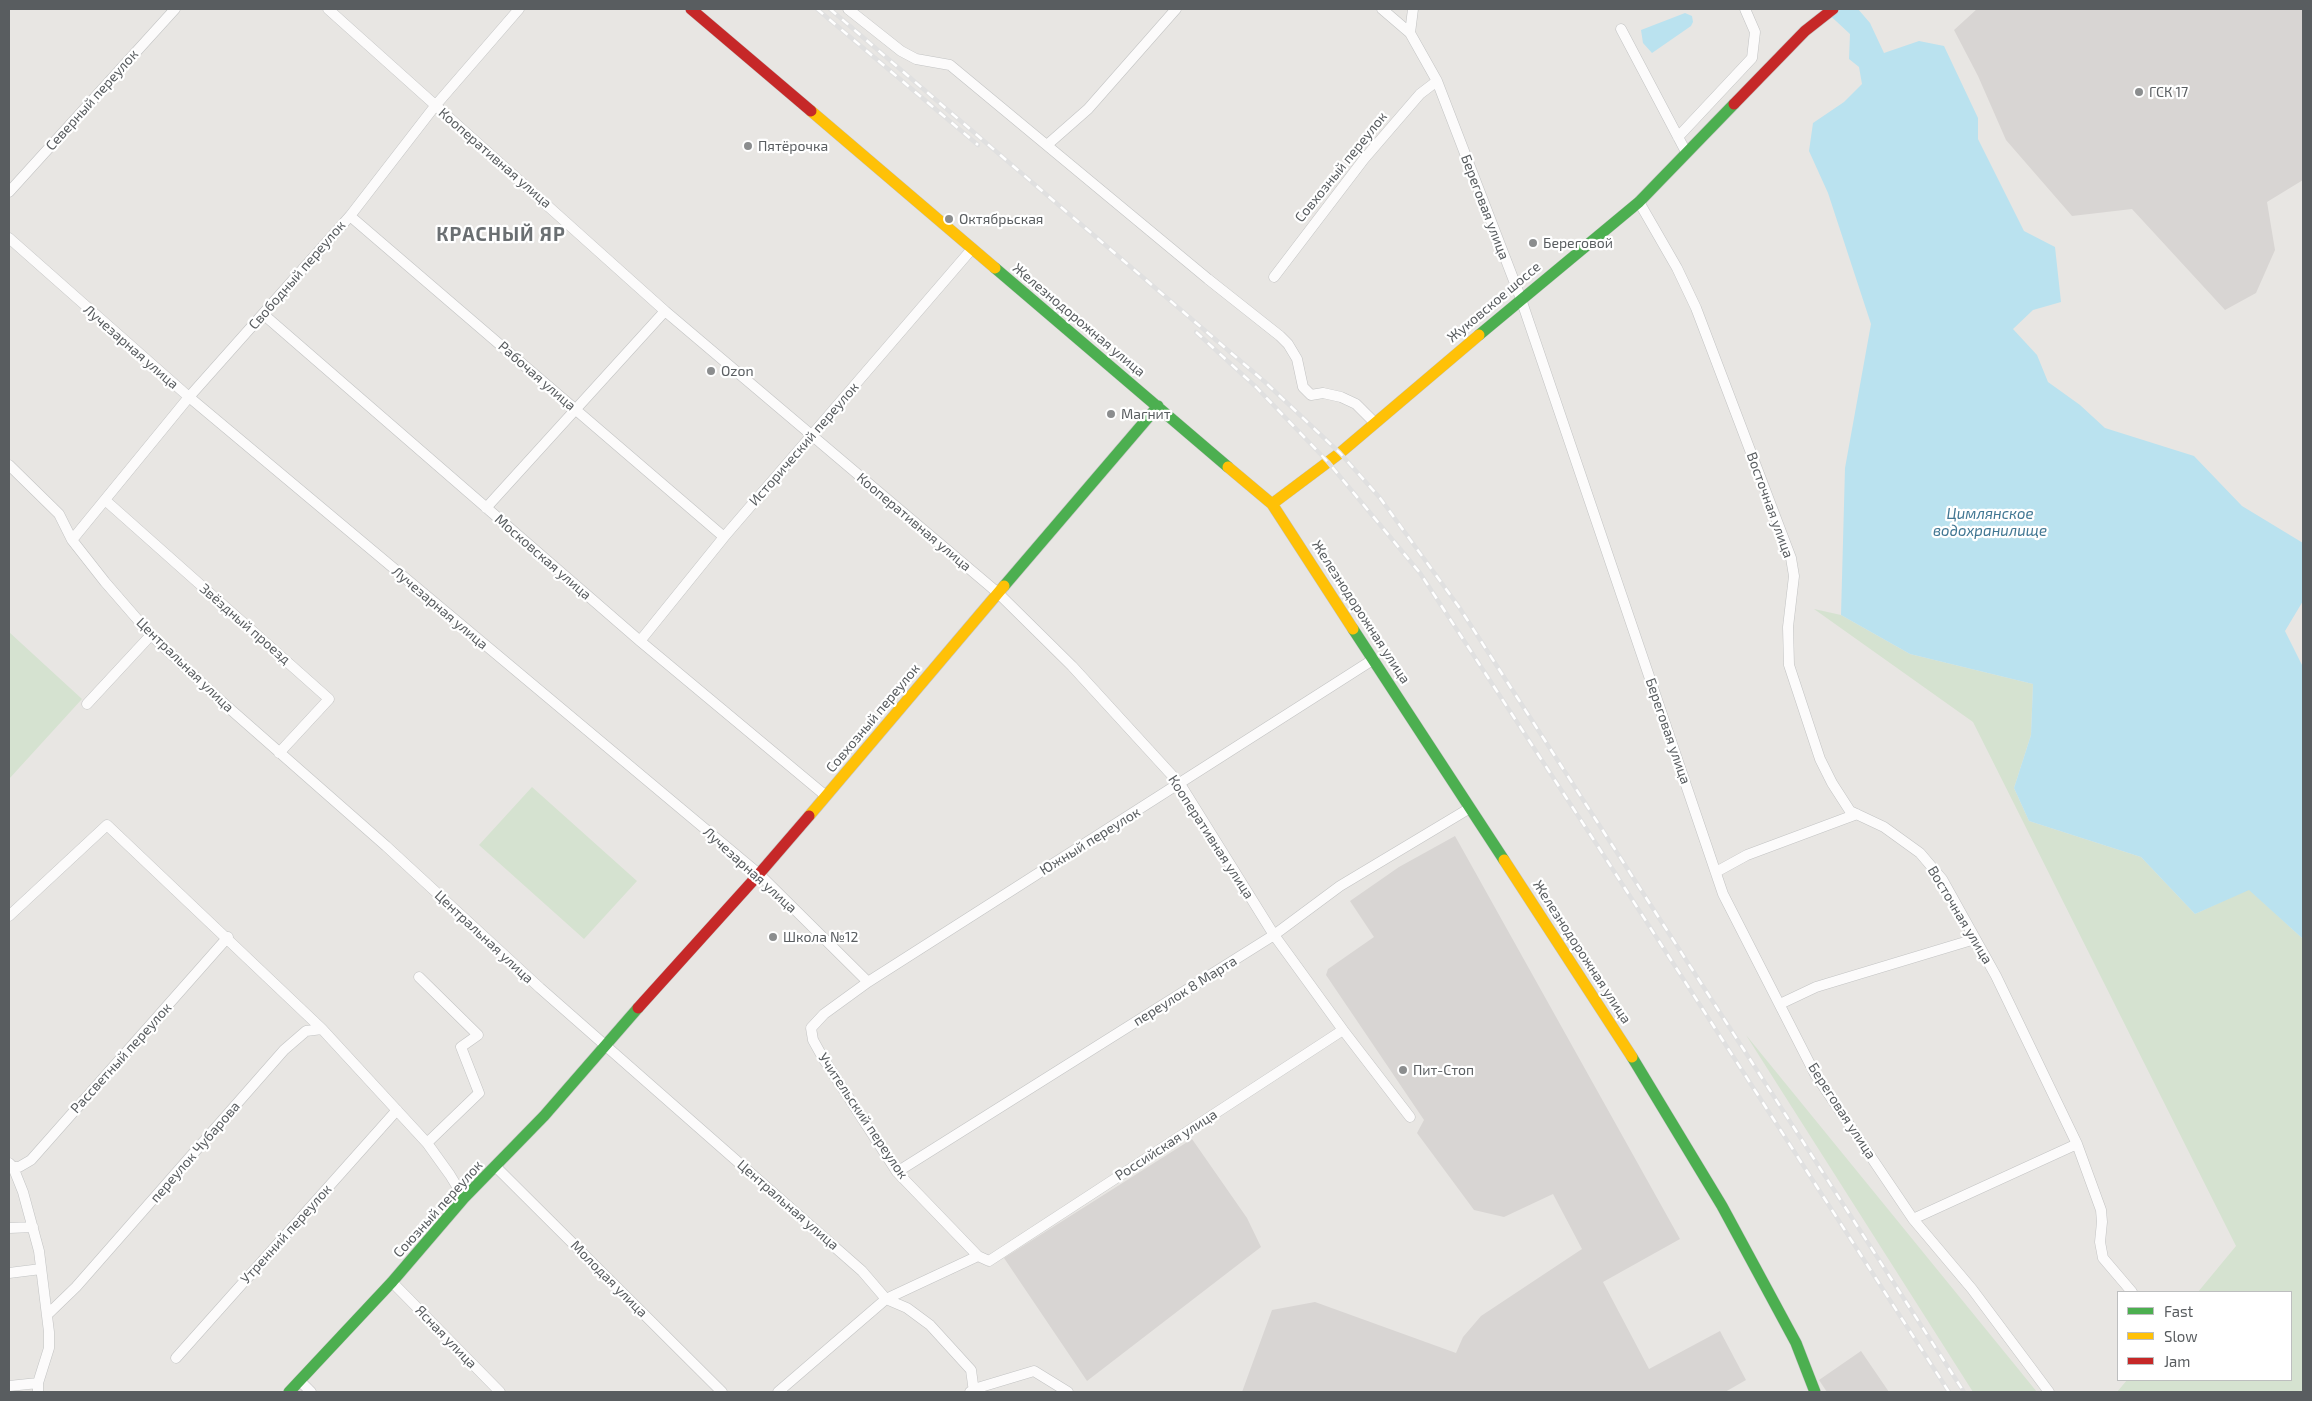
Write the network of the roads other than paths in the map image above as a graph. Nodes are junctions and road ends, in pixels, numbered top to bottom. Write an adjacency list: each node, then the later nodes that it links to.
1 (175, 9): 18 (street, Северный переулок)
2 (328, 9): 14 (street, Кооперативная улица)
3 (519, 9): 14 (street, Свободный переулок)
4 (690, 9): 22 (main road, Железнодорожная улица)
5 (848, 9): 16 (street)
6 (1176, 9): 16 (street)
7 (1382, 9): 12 (street)
8 (1413, 9): 12 (street)
9 (1745, 9): 15 (street)
10 (1832, 9): 17 (main road, Жуковское шоссе)
11 (1621, 29): 15 (street)
12 (1410, 33): 13 (street, Береговая улица)
13 (1437, 81): 23 (street, Совхозный переулок); 24 (street, Береговая улица)
14 (435, 106): 20 (street, Свободный переулок); 25 (street, Кооперативная улица)
15 (1678, 137): 17 (street)
16 (1047, 145): 30 (street)
17 (1686, 152): 19 (main road, Жуковское шоссе)
18 (9, 192)
19 (1638, 202): 24 (main road, Жуковское шоссе); 47 (street, Восточная улица)
20 (350, 216): 26 (street, Свободный переулок); 29 (street, Рабочая улица)
21 (9, 238): 27 (street, Лучезарная улица)
22 (971, 250): 28 (main road, Железнодорожная улица); 31 (street, Исторический переулок)
23 (1274, 277)
24 (1521, 299): 30 (main road, Жуковское шоссе); 48 (street, Береговая улица)
25 (665, 311): 29 (street); 31 (street, Кооперативная улица)
26 (263, 314): 27 (street, Свободный переулок); 35 (street, Московская улица)
27 (189, 397): 33 (street, Свободный переулок); 49 (street, Лучезарная улица)
28 (1158, 406): 34 (main road, Железнодорожная улица); 38 (main road, Совхозный переулок)
29 (576, 409): 35 (street); 36 (street, Рабочая улица)
30 (1374, 422): 34 (main road, Жуковское шоссе)
31 (812, 436): 36 (street, Исторический переулок); 38 (street, Кооперативная улица)
32 (9, 465): 37 (street, Центральная улица)
33 (105, 500): 37 (street, Свободный переулок); 43 (street, Звёздный проезд)
34 (1272, 504): 41 (main road, Железнодорожная улица)
35 (486, 508): 40 (street, Московская улица)
36 (724, 537): 40 (street, Исторический переулок)
37 (72, 540): 39 (street, Центральная улица)
38 (998, 592): 44 (street, Кооперативная улица); 45 (main road, Совхозный переулок)
39 (151, 635): 42 (street); 43 (street, Центральная улица)
40 (640, 640): 45 (street, Московская улица)
41 (1374, 659): 44 (street, Южный переулок); 46 (main road, Железнодорожная улица)
42 (87, 704)
43 (279, 753): 60 (street, Центральная улица)
44 (1180, 784): 51 (street, Кооперативная улица); 55 (street, Южный переулок)
45 (826, 796): 49 (main road, Совхозный переулок)
46 (1470, 808): 51 (street, переулок 8 Марта); 91 (main road, Железнодорожная улица)
47 (1857, 814): 48 (street); 53 (street, Восточная улица)
48 (1716, 872): 56 (street, Береговая улица)
49 (759, 874): 55 (street, Лучезарная улица); 60 (main road, Совхозный переулок)
50 (9, 916): 52 (street)
51 (1274, 936): 59 (street, Кооперативная улица); 67 (street, переулок 8 Марта)
52 (228, 937): 58 (street); 65 (street, Рассветный переулок)
53 (1975, 939): 56 (street); 64 (street, Восточная улица)
54 (419, 977): 63 (street)
55 (868, 982): 57 (street, Южный переулок)
56 (1780, 1004): 69 (street, Береговая улица)
57 (811, 1028): 67 (street, Учительский переулок)
58 (322, 1029): 61 (street); 79 (street, переулок Чубарова)
59 (1342, 1030): 62 (street, Кооперативная улица); 73 (street, Российская улица)
60 (606, 1044): 66 (main road, Союзный переулок); 78 (street, Центральная улица)
61 (397, 1110): 63 (street); 80 (street, Утренний переулок)
62 (1410, 1117)
63 (427, 1143): 68 (street)
64 (2076, 1144): 69 (street); 77 (street, Восточная улица)
65 (11, 1165): 71 (street)
66 (496, 1167): 68 (main road, Союзный переулок); 88 (street, Молодая улица)
67 (897, 1172): 72 (street, Учительский переулок)
68 (464, 1198): 76 (main road, Союзный переулок)
69 (1913, 1219): 92 (street, Береговая улица)
70 (9, 1228): 71 (street)
71 (33, 1228): 74 (street)
72 (978, 1256): 73 (street, Учительский переулок); 78 (street)
73 (988, 1261)
74 (41, 1270): 75 (street); 79 (street)
75 (9, 1273)
76 (392, 1282): 81 (main road, Союзный переулок); 87 (street, Ясная улица)
77 (2131, 1291)
78 (886, 1300): 84 (street, Центральная улица); 89 (street)
79 (47, 1315): 83 (street)
80 (176, 1358)
81 (300, 1381): 85 (main road, Союзный переулок); 86 (street)
82 (9, 1386): 83 (street)
83 (38, 1388)
84 (973, 1391): 90 (street)
85 (290, 1392)
86 (311, 1392)
87 (500, 1392)
88 (722, 1392)
89 (778, 1392)
90 (1068, 1392)
91 (1815, 1392)
92 (2049, 1392)

